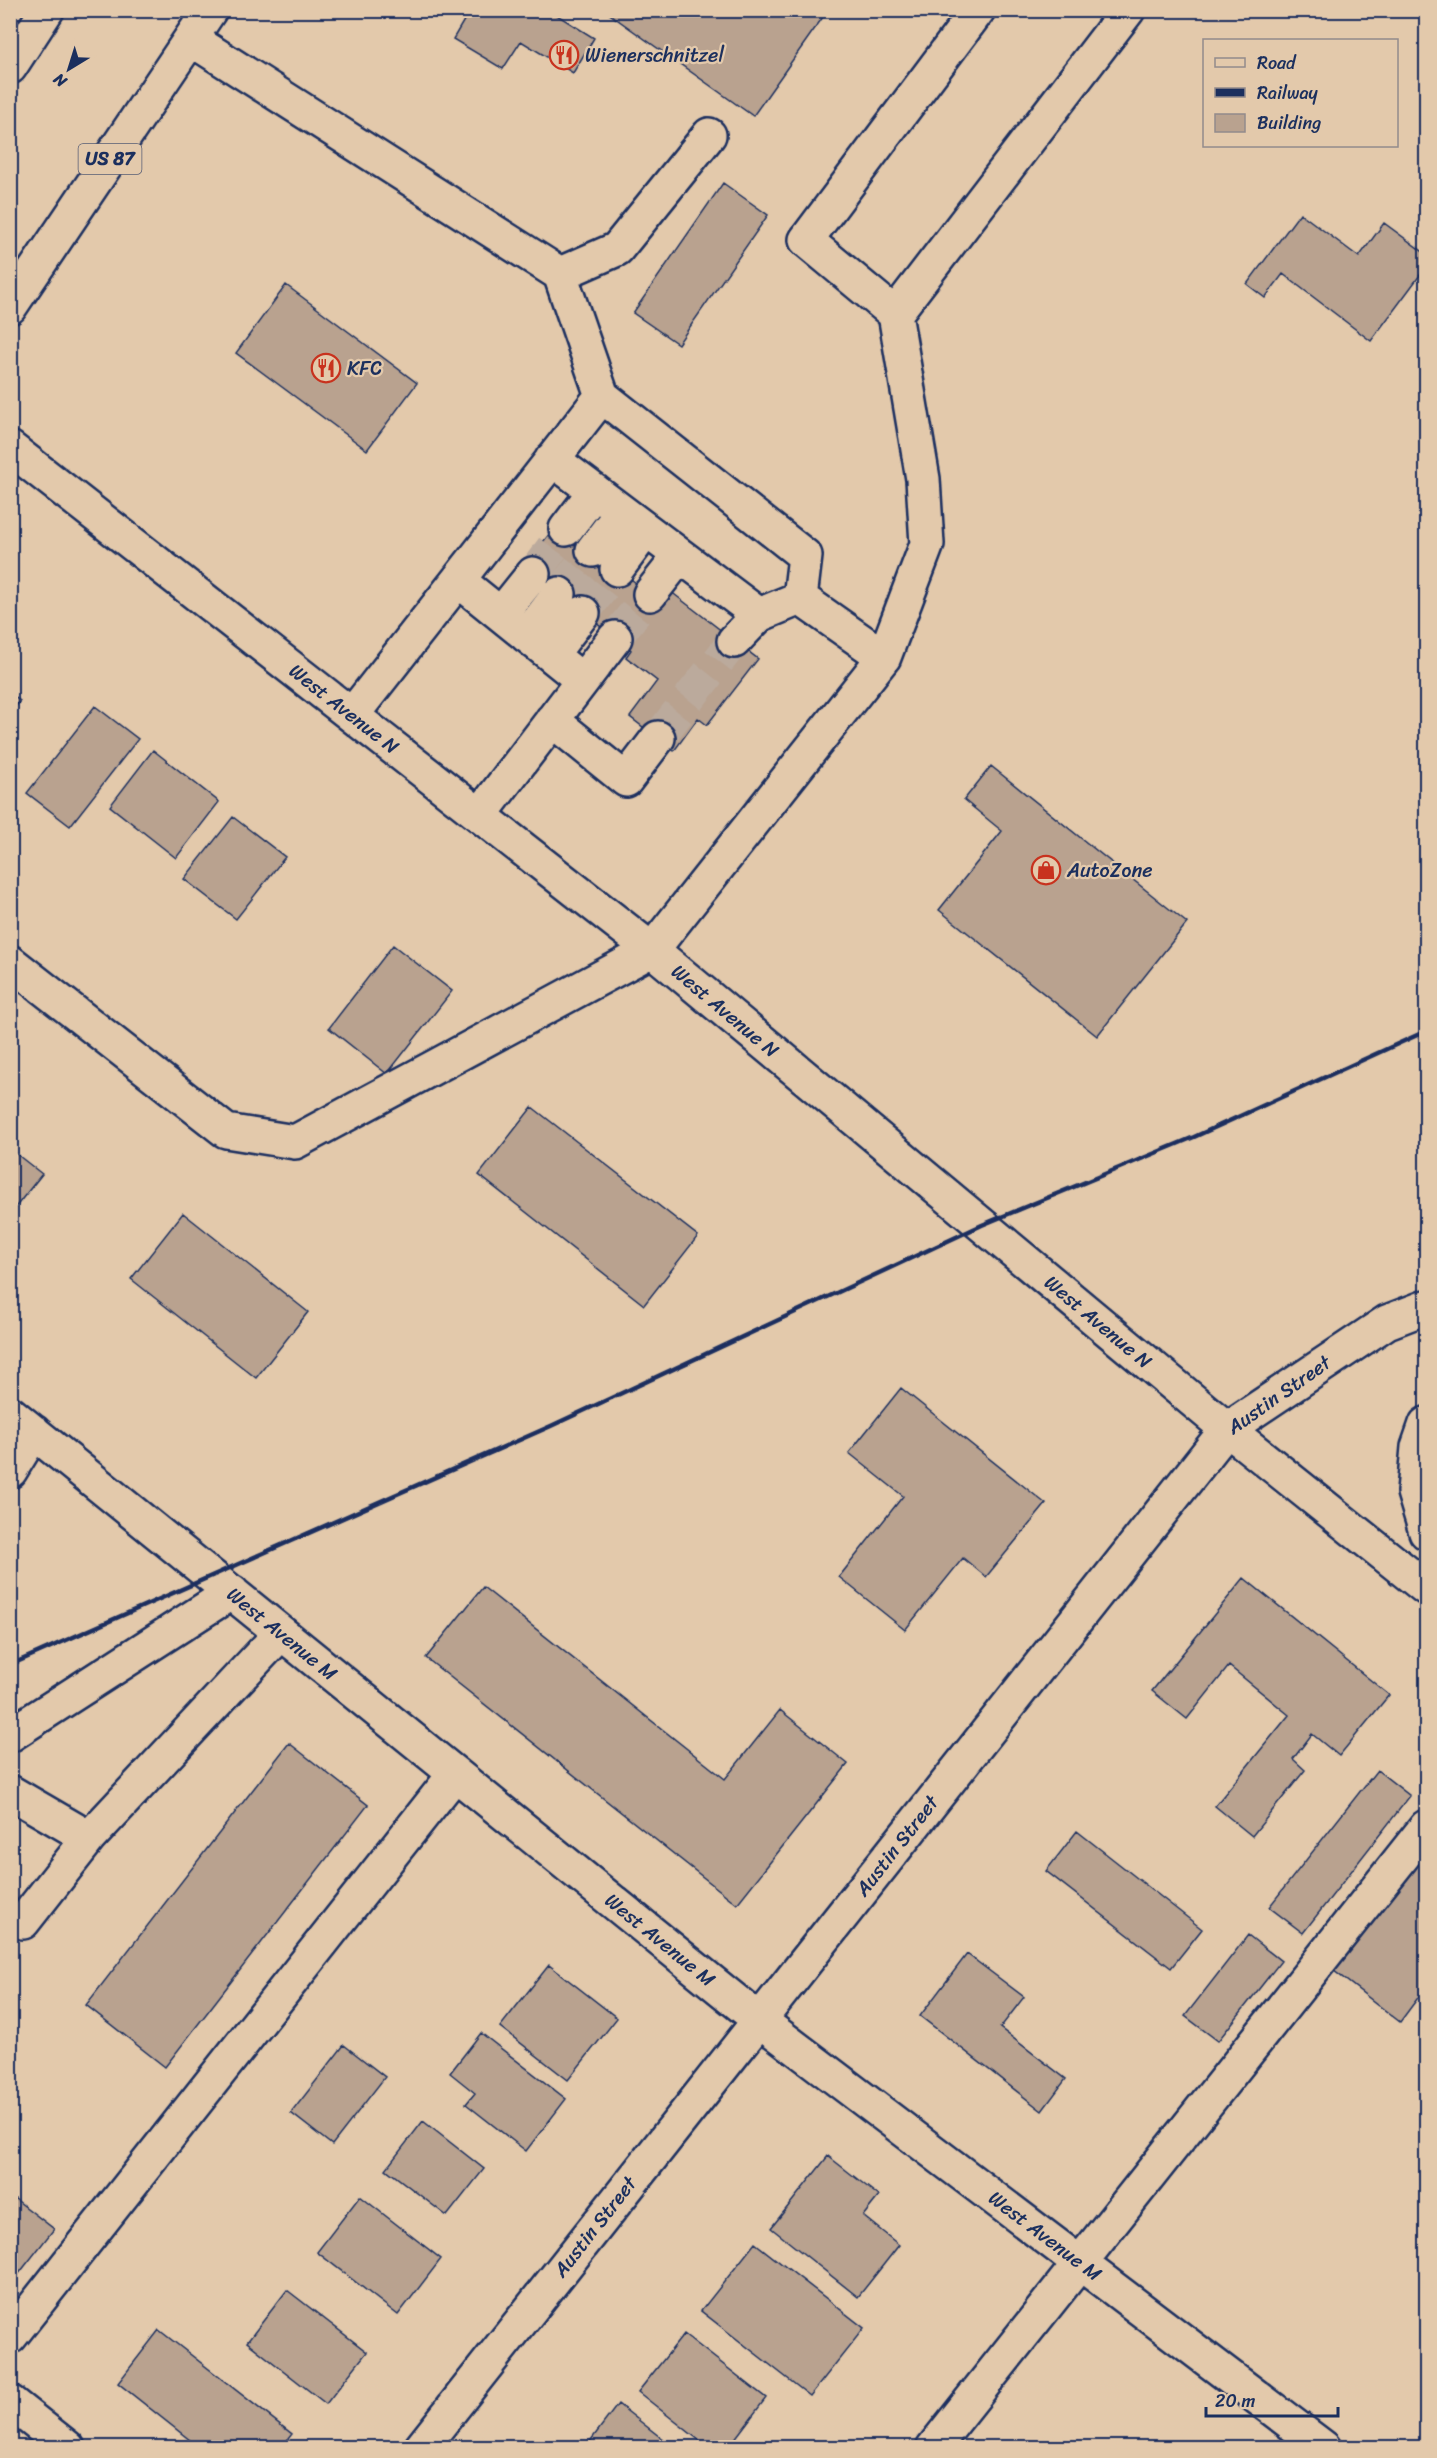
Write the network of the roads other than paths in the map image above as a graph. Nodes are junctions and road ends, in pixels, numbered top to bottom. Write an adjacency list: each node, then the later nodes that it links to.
1 (47, 10): 6 (street)
2 (210, 10): 5 (street, US 87)
3 (978, 10): 10 (street)
4 (1128, 10): 10 (street)
5 (191, 39): 8 (street); 9 (street, US 87)
6 (10, 68)
7 (709, 135): 8 (street)
8 (560, 274): 11 (street)
9 (10, 307)
10 (895, 314): 29 (street)
11 (602, 396): 13 (street); 22 (street)
12 (10, 448): 31 (street, West Avenue N)
13 (552, 459): 14 (street); 20 (street)
14 (595, 491): 15 (street); 16 (street)
15 (634, 521): 17 (street); 18 (street)
16 (566, 529)
17 (680, 556): 21 (street); 25 (street)
18 (605, 559)
19 (533, 574): 24 (street)
20 (458, 580): 24 (street); 31 (street)
21 (650, 594)
22 (800, 598): 25 (street); 29 (street)
23 (571, 604): 28 (street)
24 (501, 614): 28 (street)
25 (759, 615): 27 (street)
26 (615, 638): 30 (street)
27 (734, 641)
28 (539, 645): 30 (street)
29 (884, 657): 35 (street)
30 (582, 680): 32 (street)
31 (352, 715): 34 (street, West Avenue N)
32 (552, 720): 33 (street); 34 (street)
33 (658, 738)
34 (480, 815): 35 (street, West Avenue N)
35 (652, 950): 36 (street); 40 (street, West Avenue N)
36 (10, 962)
37 (1426, 1307): 40 (street, Austin Street)
38 (22, 1423): 41 (street); 44 (street, West Avenue M)
39 (1426, 1424): 42 (street)
40 (1227, 1429): 43 (street, West Avenue N); 52 (street, Austin Street)
41 (10, 1471)
42 (1426, 1532)
43 (1426, 1588)
44 (232, 1592): 45 (street, West Avenue M); 46 (street)
45 (281, 1632): 47 (street, West Avenue M); 50 (street)
46 (10, 1735)
47 (455, 1774): 52 (street, West Avenue M); 54 (street)
48 (10, 1792): 50 (street)
49 (1426, 1827): 53 (street)
50 (89, 1838): 51 (street)
51 (23, 1922)
52 (759, 2020): 53 (street, West Avenue M); 57 (street, Austin Street)
53 (1080, 2263): 58 (street); 59 (street, West Avenue M)
54 (10, 2337)
55 (10, 2402): 56 (street)
56 (68, 2448)
57 (421, 2448)
58 (933, 2448)
59 (1324, 2448)

